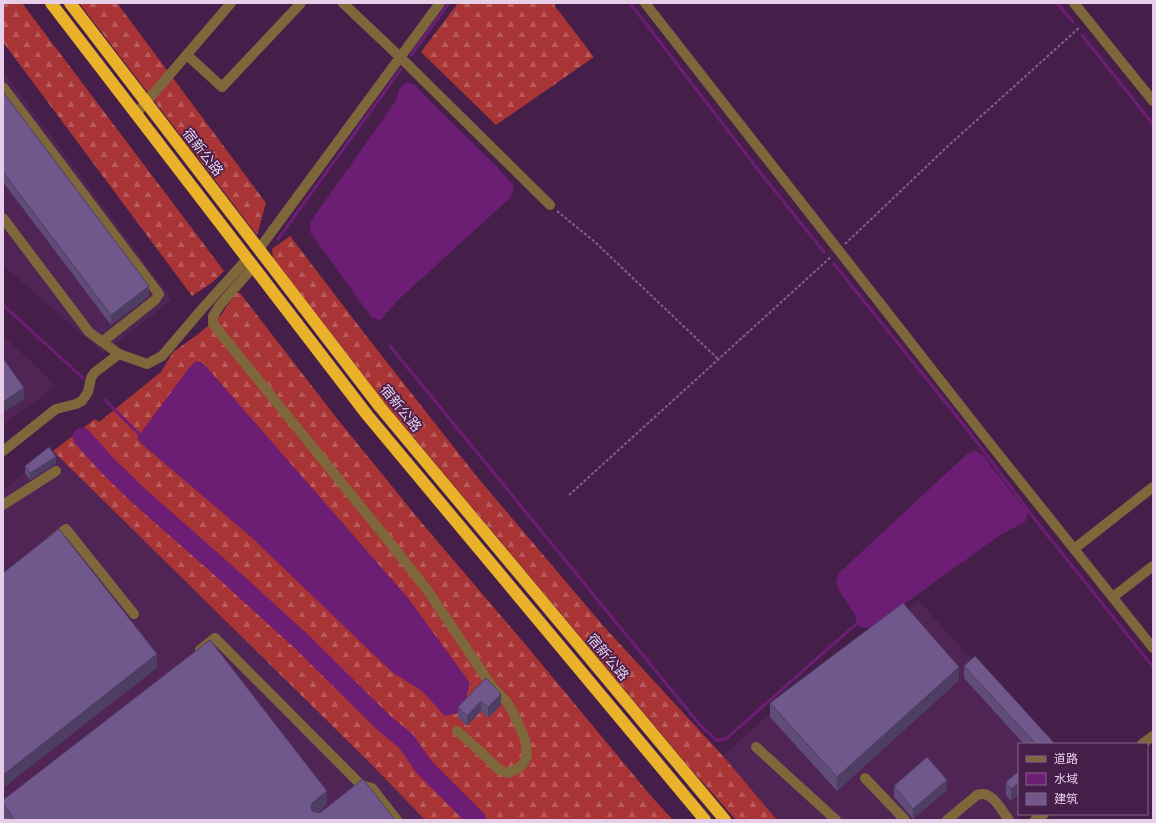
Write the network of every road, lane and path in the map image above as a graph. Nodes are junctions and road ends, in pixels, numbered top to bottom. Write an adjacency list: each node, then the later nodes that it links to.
1 (51, 3): 15 (highway)
2 (70, 3): 14 (highway, 宿新公路)
3 (231, 3): 10 (street)
4 (301, 3): 10 (street)
5 (343, 3): 11 (street)
6 (440, 3): 11 (street)
7 (646, 3): 19 (street)
8 (1074, 3): 9 (street)
9 (1088, 19): 13 (street); 19 (path)
10 (187, 54): 14 (street)
11 (400, 57): 16 (street); 18 (street)
12 (3, 87): 21 (street)
13 (1153, 101)
14 (146, 102): 15 (street); 18 (highway, 宿新公路)
15 (136, 114): 20 (highway)
16 (550, 205): 23 (path)
17 (3, 218): 21 (street)
18 (259, 249): 45 (highway, 宿新公路)
19 (839, 250): 23 (path); 30 (street)
20 (250, 263): 22 (street); 36 (street); 44 (highway)
21 (102, 342): 22 (street)
22 (119, 354): 24 (street)
23 (718, 359): 27 (path)
24 (3, 451)
25 (56, 471): 28 (street)
26 (1153, 487): 30 (street)
27 (569, 495)
28 (3, 505)
29 (47, 544): 33 (street)
30 (1074, 549): 32 (street)
31 (1153, 566): 32 (street)
32 (1113, 597): 34 (street)
33 (134, 614)
34 (1153, 647)
35 (190, 658): 41 (street)
36 (456, 731)
37 (1153, 736): 38 (street)
38 (1143, 743)
39 (756, 748): 46 (street)
40 (865, 778): 47 (street)
41 (361, 785): 42 (street); 43 (street)
42 (350, 794)
43 (397, 820)
44 (705, 820)
45 (725, 820)
46 (836, 820)
47 (905, 820)
48 (947, 820): 49 (street)
49 (1009, 820)

